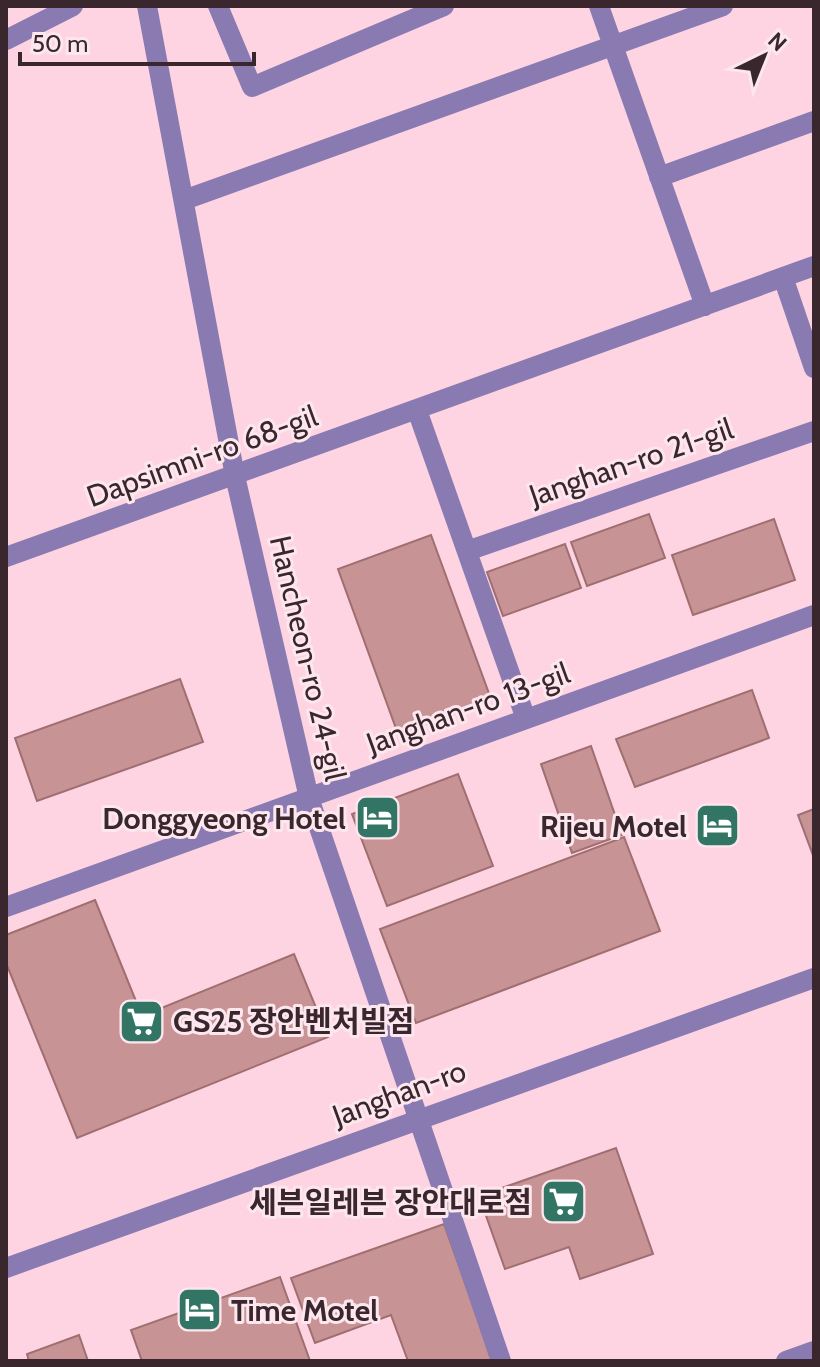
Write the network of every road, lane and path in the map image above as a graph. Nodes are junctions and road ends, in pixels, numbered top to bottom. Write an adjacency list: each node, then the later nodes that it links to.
1 (73, 6): 7 (street)
2 (147, 6): 11 (street, Hancheon-ro 24-gil)
3 (218, 6): 4 (street)
4 (444, 6)
5 (599, 6): 8 (street)
6 (723, 6): 8 (street)
7 (6, 40)
8 (613, 46): 10 (street); 11 (street)
9 (814, 121): 10 (street)
10 (659, 177): 14 (street)
11 (184, 200): 18 (street, Hancheon-ro 24-gil)
12 (814, 266): 13 (street, Dapsimni-ro 68-gil)
13 (783, 277): 14 (street, Dapsimni-ro 68-gil); 15 (street)
14 (705, 306): 16 (street, Dapsimni-ro 68-gil)
15 (814, 368)
16 (417, 410): 18 (street, Dapsimni-ro 68-gil); 19 (street)
17 (814, 431): 19 (street, Janghan-ro 21-gil)
18 (235, 476): 20 (street, Dapsimni-ro 68-gil); 23 (street, Hancheon-ro 24-gil)
19 (467, 551): 22 (street)
20 (6, 557)
21 (814, 615): 22 (street, Janghan-ro 13-gil)
22 (526, 719): 23 (street, Janghan-ro 13-gil)
23 (309, 798): 24 (street, Janghan-ro 13-gil); 26 (street, Hancheon-ro 24-gil)
24 (6, 907)
25 (814, 978): 26 (street, Janghan-ro)
26 (419, 1118): 27 (street, Janghan-ro); 29 (street, Hancheon-ro 24-gil)
27 (6, 1268)
28 (814, 1351): 30 (street)
29 (501, 1361)
30 (786, 1361)

